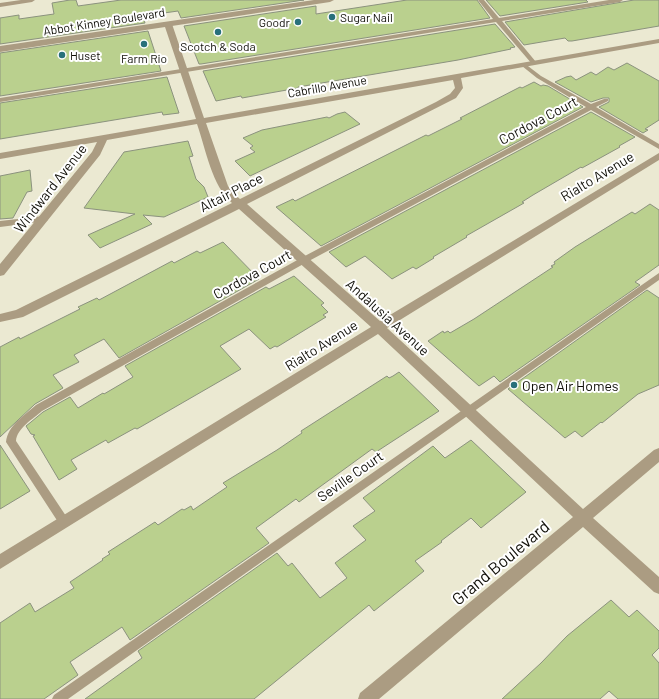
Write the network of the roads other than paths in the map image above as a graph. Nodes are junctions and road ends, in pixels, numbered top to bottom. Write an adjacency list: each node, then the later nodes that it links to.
1 (32, 0): 5 (lane)
2 (330, 0): 7 (street, Abbot Kinney Boulevard)
3 (481, 0): 6 (lane)
4 (620, 0): 6 (lane)
5 (0, 5)
6 (499, 20): 10 (lane); 12 (lane)
7 (168, 24): 9 (street, Abbot Kinney Boulevard); 12 (street, Andalusia Avenue)
8 (659, 41): 10 (street, Cabrillo Avenue)
9 (0, 49)
10 (534, 63): 11 (street, Cabrillo Avenue)
11 (524, 65): 13 (street, Cabrillo Avenue); 16 (lane)
12 (184, 70): 14 (lane); 17 (street, Andalusia Avenue)
13 (456, 76): 17 (street, Cabrillo Avenue); 22 (street, Altair Place)
14 (0, 100)
15 (606, 100): 16 (lane, Cordova Court)
16 (591, 107): 19 (lane); 25 (lane, Cordova Court)
17 (201, 121): 18 (street, Cabrillo Avenue); 22 (street, Andalusia Avenue)
18 (103, 138): 20 (street, Cabrillo Avenue); 23 (street, Windward Avenue)
19 (659, 147)
20 (0, 156)
21 (659, 156): 29 (street, Rialto Avenue)
22 (239, 203): 25 (street, Andalusia Avenue); 28 (street, Altair Place)
23 (44, 219): 24 (lane); 26 (street, Windward Avenue)
24 (0, 224)
25 (304, 260): 29 (street, Andalusia Avenue); 33 (lane, Cordova Court)
26 (0, 272)
27 (659, 276): 30 (lane, Seville Court)
28 (0, 318)
29 (378, 328): 30 (street, Andalusia Avenue); 33 (street, Rialto Avenue)
30 (467, 410): 32 (street, Andalusia Avenue); 36 (lane, Seville Court)
31 (659, 454): 32 (street, Grand Boulevard)
32 (582, 519): 35 (street, Andalusia Avenue); 37 (street, Grand Boulevard)
33 (64, 522): 34 (street, Rialto Avenue)
34 (0, 562)
35 (659, 587)
36 (58, 699)
37 (366, 699)

